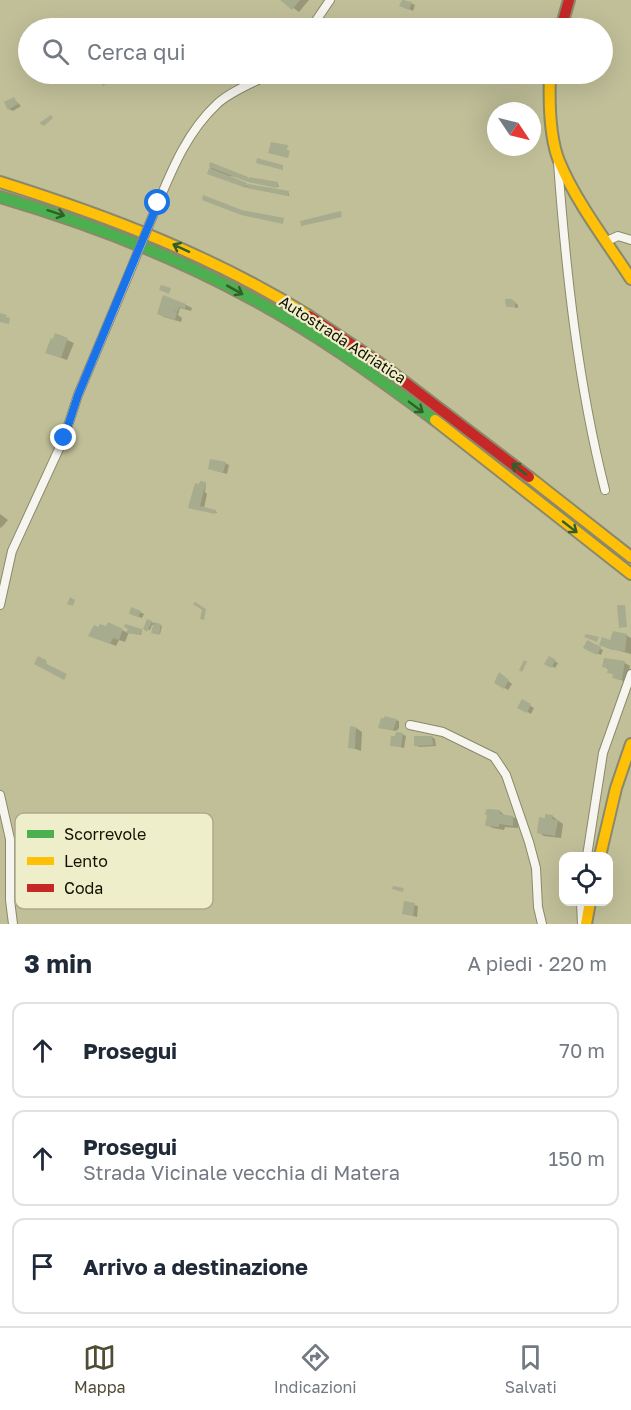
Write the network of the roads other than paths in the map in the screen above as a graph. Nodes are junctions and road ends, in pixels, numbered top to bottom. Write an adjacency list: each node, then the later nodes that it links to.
1 (330, 0): 3 (street)
2 (569, 0): 4 (main road)
3 (318, 18)
4 (564, 18)
5 (252, 84): 16 (street, bridge)
6 (550, 84): 7 (main road)
7 (558, 159): 11 (main road); 13 (street)
8 (0, 182): 14 (main road, Autostrada Adriatica, one-way to 8)
9 (0, 197): 15 (main road, Autostrada Adriatica, one-way to 15)
10 (631, 240): 11 (street)
11 (607, 241): 12 (main road)
12 (631, 279)
13 (605, 490)
14 (631, 557)
15 (631, 574)
16 (0, 605)
17 (631, 674): 21 (street)
18 (410, 725): 26 (street)
19 (631, 744): 22 (main road)
20 (0, 795): 25 (street)
21 (588, 852)
22 (601, 852)
23 (582, 906): 27 (street)
24 (589, 906): 27 (main road)
25 (13, 924)
26 (542, 924)
27 (584, 924)

